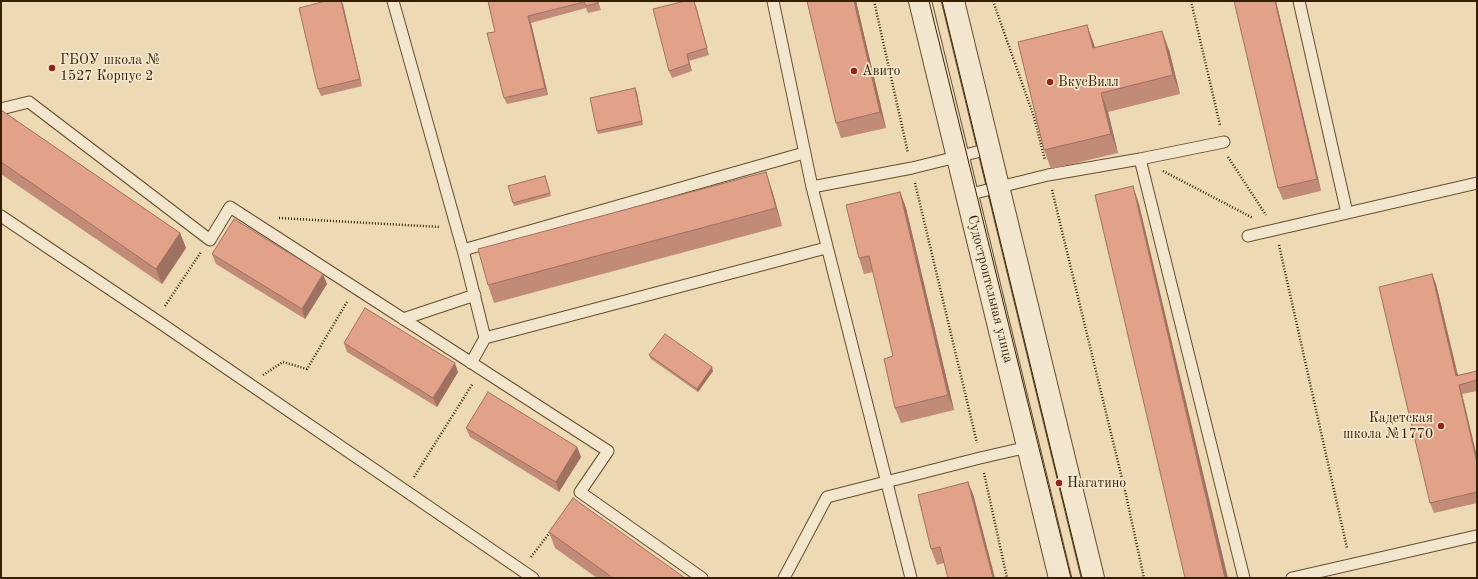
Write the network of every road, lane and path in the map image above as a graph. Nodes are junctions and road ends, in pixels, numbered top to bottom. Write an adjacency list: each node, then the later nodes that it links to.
1 (394, 1): 24 (lane)
2 (773, 1): 12 (lane)
3 (874, 1): 15 (path)
4 (920, 1): 13 (street, Судостроительная улица)
5 (953, 1): 11 (street)
6 (993, 1): 16 (path)
7 (1191, 1): 10 (path)
8 (1299, 1): 21 (lane)
9 (1, 109): 27 (lane)
10 (1224, 142): 14 (lane); 25 (path)
11 (989, 149): 13 (lane); 19 (street)
12 (804, 153): 18 (lane); 29 (lane)
13 (958, 156): 15 (lane); 20 (street, Судостроительная улица)
14 (1140, 159): 16 (lane); 25 (path); 54 (lane)
15 (912, 168): 18 (lane); 39 (path)
16 (1048, 175): 19 (lane); 53 (path)
17 (1477, 182): 21 (lane)
18 (812, 187): 28 (lane)
19 (998, 187): 20 (lane); 52 (street)
20 (967, 195): 38 (street, Судостроительная улица)
21 (1347, 213): 25 (lane)
22 (1, 216): 33 (lane)
23 (245, 216): 24 (path); 27 (lane); 30 (lane)
24 (457, 228): 29 (lane)
25 (1276, 230): 26 (lane); 44 (path)
26 (1248, 236)
27 (210, 240): 33 (path)
28 (826, 248): 34 (lane); 40 (lane)
29 (463, 250): 31 (lane)
30 (355, 288): 32 (lane); 37 (path)
31 (474, 296): 32 (lane); 34 (lane)
32 (403, 319): 35 (lane)
33 (156, 320): 37 (lane)
34 (486, 338): 35 (lane)
35 (471, 363): 36 (lane)
36 (481, 370): 41 (path); 47 (lane)
37 (248, 384): 41 (lane)
38 (1028, 447): 39 (lane); 51 (street, Судостроительная улица)
39 (980, 458): 40 (lane); 50 (path)
40 (887, 482): 48 (lane); 49 (lane)
41 (405, 491): 45 (lane)
42 (553, 528): 45 (path)
43 (1476, 536): 44 (lane)
44 (1351, 565): 55 (lane)
45 (522, 570): 46 (lane)
46 (533, 578)
47 (702, 578)
48 (784, 578)
49 (911, 578)
50 (1007, 578)
51 (1060, 578)
52 (1093, 578)
53 (1144, 578)
54 (1244, 578)
55 (1292, 578)

